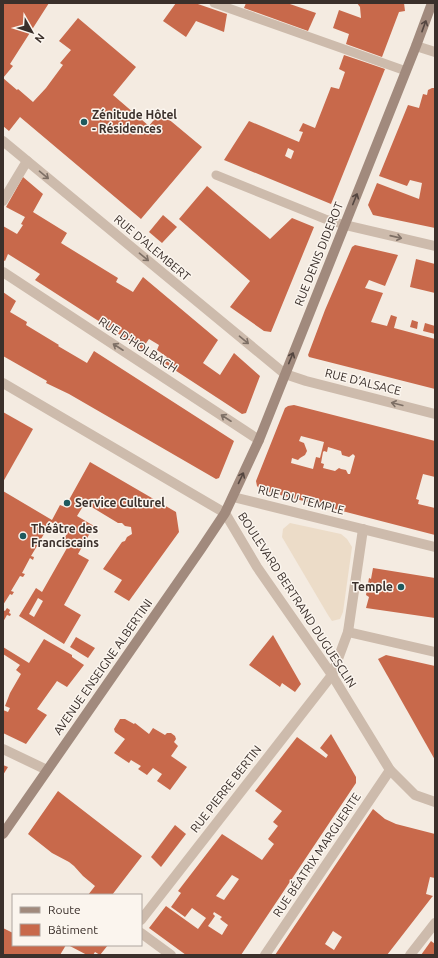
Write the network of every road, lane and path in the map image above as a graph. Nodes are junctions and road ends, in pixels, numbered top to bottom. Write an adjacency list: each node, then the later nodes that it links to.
1 (214, 3): 5 (lane)
2 (431, 4): 3 (street, RUE DENIS DIDEROT, one-way to 2)
3 (416, 46): 4 (street); 5 (street, RUE DENIS DIDEROT)
4 (435, 52)
5 (406, 71): 10 (street, RUE DENIS DIDEROT, one-way to 5)
6 (3, 141): 7 (street, RUE D'ALEMBERT)
7 (27, 161): 9 (street); 13 (street, RUE D'ALEMBERT, one-way to 13)
8 (216, 175): 10 (lane)
9 (3, 201)
10 (345, 225): 11 (street, one-way to 11); 13 (street, RUE DENIS DIDEROT, one-way to 10)
11 (435, 246)
12 (3, 272): 16 (street, RUE D'HOLBACH, one-way to 12)
13 (285, 374): 15 (street, RUE D'ALSACE, one-way to 13); 16 (street, RUE DENIS DIDEROT)
14 (3, 383): 18 (street, BOULEVARD BERTRAND DUGUESCLIN)
15 (435, 414)
16 (259, 440): 17 (street, RUE DENIS DIDEROT, one-way to 16)
17 (233, 496): 18 (street, RUE DENIS DIDEROT); 19 (street, RUE DU TEMPLE)
18 (224, 513): 23 (street, BOULEVARD BERTRAND DUGUESCLIN); 25 (street, AVENUE ENSEIGNE ALBERTINI)
19 (363, 529): 20 (street, RUE DU TEMPLE); 21 (street)
20 (435, 547)
21 (348, 632): 22 (street); 23 (street)
22 (435, 652)
23 (332, 675): 26 (street, BOULEVARD BERTRAND DUGUESCLIN); 29 (street, RUE PIERRE BERTIN)
24 (3, 749): 25 (street)
25 (47, 770): 28 (street, AVENUE ENSEIGNE ALBERTINI)
26 (390, 770): 27 (street, BOULEVARD BERTRAND DUGUESCLIN); 33 (street, RUE BÉATRIX MARGUERITE)
27 (435, 802)
28 (3, 834)
29 (142, 919)
30 (435, 923): 34 (street)
31 (142, 934): 32 (street)
32 (171, 955)
33 (265, 955)
34 (410, 955)

